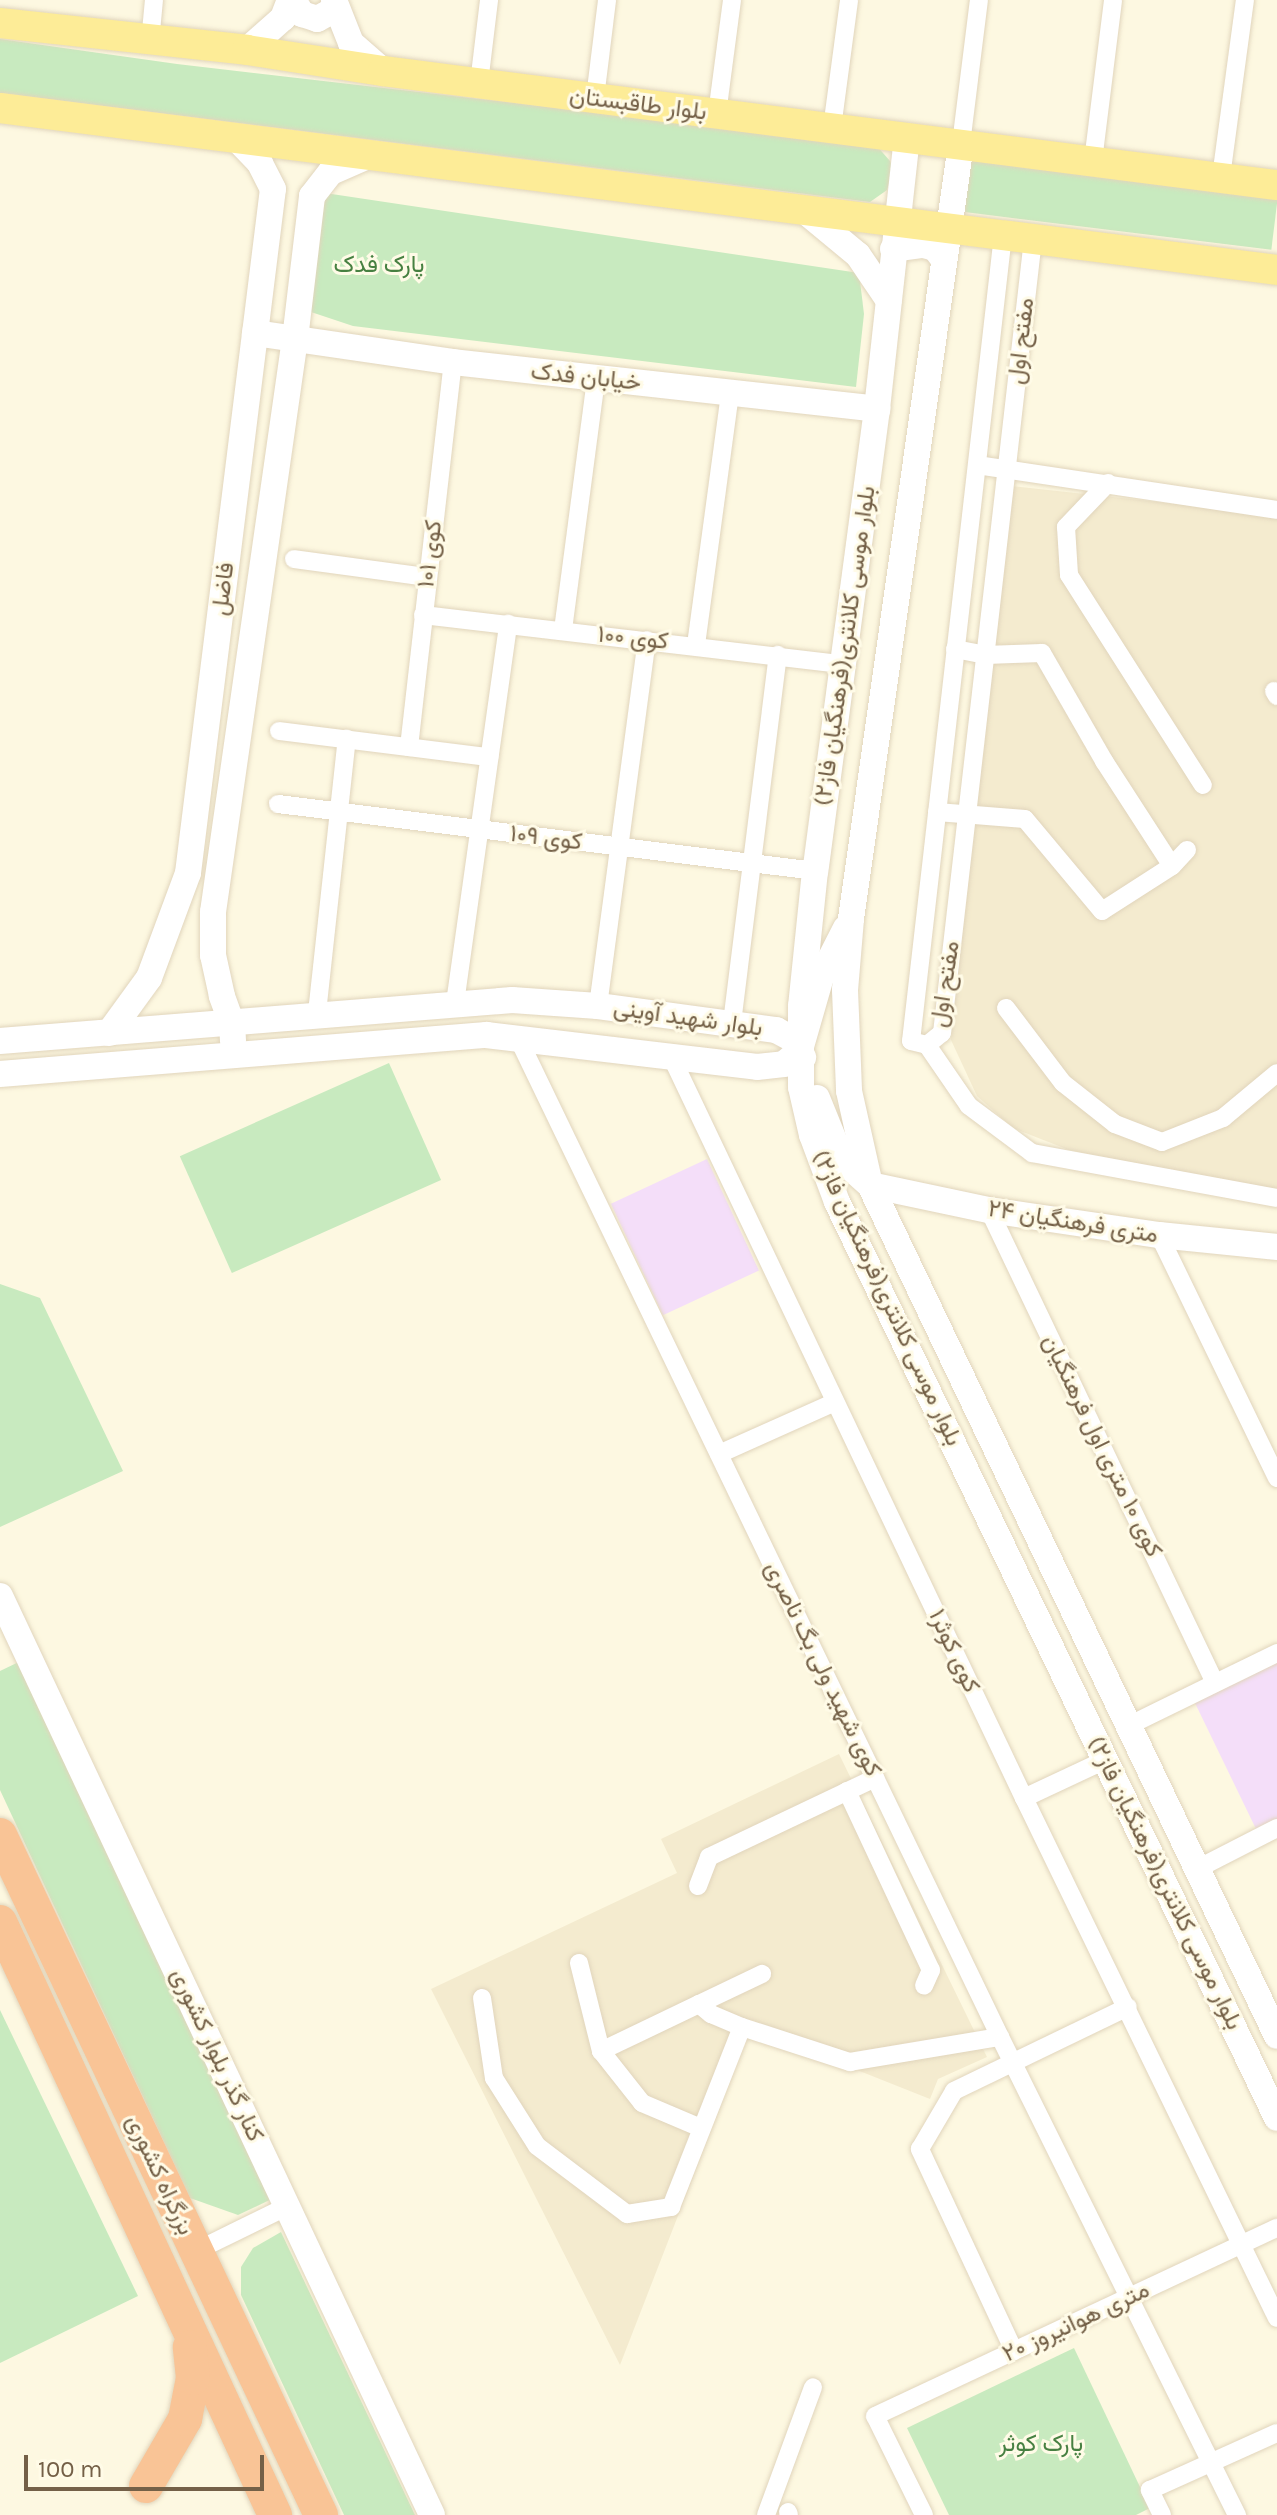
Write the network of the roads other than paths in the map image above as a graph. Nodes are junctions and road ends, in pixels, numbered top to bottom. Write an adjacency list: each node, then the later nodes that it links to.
1 (154, 0): 12 (street)
2 (291, 0): 10 (main road); 13 (main road)
3 (489, 0): 15 (street)
4 (607, 0): 16 (street)
5 (732, 0): 18 (street)
6 (849, 0): 19 (street)
7 (979, 0): 22 (street)
8 (1113, 0): 24 (street)
9 (1245, 0): 25 (street)
10 (334, 3): 14 (main road)
11 (0, 23): 12 (main road, بلوار طاقبستان)
12 (150, 42): 13 (main road, بلوار طاقبستان)
13 (247, 50): 14 (main road, بلوار طاقبستان)
14 (383, 71): 15 (main road, بلوار طاقبستان)
15 (479, 83): 16 (main road, بلوار طاقبستان)
16 (595, 98): 18 (main road, بلوار طاقبستان)
17 (0, 108): 21 (main road)
18 (717, 114): 19 (main road, بلوار طاقبستان)
19 (832, 128): 20 (main road, بلوار طاقبستان)
20 (907, 137): 22 (main road, بلوار طاقبستان); 29 (main road, بلوار موسی کلانتری(فرهنگیان فاز۲))
21 (236, 138): 23 (main road); 35 (main road, فاضل)
22 (961, 144): 24 (main road, بلوار طاقبستان); 28 (main road, بلوار موسی کلانتری(فرهنگیان فاز۲))
23 (370, 155): 27 (main road); 36 (main road, فاضل)
24 (1093, 161): 25 (main road, بلوار طاقبستان)
25 (1221, 177): 26 (main road, بلوار طاقبستان)
26 (1277, 185)
27 (806, 212): 29 (main road); 34 (main road)
28 (950, 227): 29 (main road); 30 (main road); 32 (main road, بلوار موسی کلانتری(فرهنگیان فاز۲))
29 (894, 235): 32 (main road); 34 (main road, بلوار موسی کلانتری(فرهنگیان فاز۲))
30 (1003, 235): 31 (main road); 41 (street, مفتح اول)
31 (1033, 239): 33 (main road); 42 (street, مفتح اول)
32 (944, 260): 71 (main road, بلوار موسی کلانتری(فرهنگیان فاز۲))
33 (1277, 270)
34 (889, 301): 40 (main road, بلوار موسی کلانتری(فرهنگیان فاز۲))
35 (255, 333): 36 (main road, خیابان فدک); 78 (main road, فاضل)
36 (295, 339): 37 (main road, خیابان فدک); 77 (main road, فاضل)
37 (453, 362): 38 (main road, خیابان فدک); 46 (street, کوی ۱۰۱)
38 (596, 378): 39 (main road, خیابان فدک); 49 (street)
39 (730, 393): 40 (main road, خیابان فدک); 51 (street)
40 (877, 409): 55 (main road, بلوار موسی کلانتری(فرهنگیان فاز۲))
41 (977, 465): 42 (street); 52 (street, مفتح اول)
42 (1006, 468): 43 (street); 54 (street, مفتح اول)
43 (1108, 483): 44 (street); 60 (street)
44 (1277, 510)
45 (294, 559): 46 (street)
46 (428, 577): 47 (street, کوی ۱۰۱)
47 (423, 615): 48 (street, کوی ۱۰۰); 58 (street, کوی ۱۰۱)
48 (508, 624): 49 (street, کوی ۱۰۰); 59 (street)
49 (563, 630): 50 (street, کوی ۱۰۰)
50 (647, 640): 51 (street, کوی ۱۰۰); 66 (street)
51 (696, 645): 53 (street, کوی ۱۰۰)
52 (955, 649): 54 (street); 63 (street, مفتح اول)
53 (778, 655): 55 (street, کوی ۱۰۰); 68 (street)
54 (985, 655): 64 (street, مفتح اول); 69 (street)
55 (843, 664): 70 (main road, بلوار موسی کلانتری(فرهنگیان فاز۲))
56 (279, 731): 57 (street)
57 (347, 739): 58 (street); 62 (street)
58 (409, 747): 59 (street)
59 (489, 757): 65 (street)
60 (1203, 785)
61 (278, 804): 62 (street, کوی ۱۰۹)
62 (339, 811): 65 (street, کوی ۱۰۹); 75 (street)
63 (937, 812): 64 (street); 81 (street, مفتح اول)
64 (967, 815): 69 (street); 81 (street, مفتح اول)
65 (479, 829): 66 (street, کوی ۱۰۹); 72 (street)
66 (619, 847): 68 (street, کوی ۱۰۹); 73 (street)
67 (1187, 850): 69 (street)
68 (752, 863): 70 (street, کوی ۱۰۹); 76 (street)
69 (1172, 866)
70 (815, 871): 82 (main road, بلوار موسی کلانتری(فرهنگیان فاز۲))
71 (851, 919): 82 (main road); 89 (main road, بلوار موسی کلانتری(فرهنگیان فاز۲))
72 (455, 1003): 73 (main road, بلوار شهید آوینی); 75 (main road, بلوار شهید آوینی)
73 (598, 1006): 76 (main road, بلوار شهید آوینی)
74 (1006, 1008): 87 (street)
75 (317, 1013): 77 (main road, بلوار شهید آوینی)
76 (732, 1023): 82 (main road, بلوار شهید آوینی)
77 (232, 1024): 78 (main road, بلوار شهید آوینی); 83 (main road, فاضل)
78 (109, 1033): 80 (main road, بلوار شهید آوینی)
79 (518, 1038): 83 (main road, بلوار شهید آوینی); 84 (main road, بلوار شهید آوینی); 95 (street, کوی شهید ولی بگ ناصری)
80 (0, 1041)
81 (927, 1045): 88 (street)
82 (800, 1050): 84 (main road, بلوار شهید آوینی); 89 (main road); 102 (main road, بلوار موسی کلانتری(فرهنگیان فاز۲))
83 (234, 1055): 86 (main road, بلوار شهید آوینی)
84 (671, 1056): 94 (street, کوی کوثر۱)
85 (1277, 1073): 87 (street)
86 (0, 1074)
87 (1162, 1142): 88 (street)
88 (1154, 1176): 90 (street)
89 (870, 1185): 91 (main road, ۲۴ متری فرهنگیان); 101 (main road, بلوار موسی کلانتری(فرهنگیان فاز۲))
90 (1277, 1198)
91 (989, 1210): 92 (main road, ۲۴ متری فرهنگیان); 100 (street, کوی ۱۰ متری اول فرهنگیان)
92 (1159, 1235): 93 (main road, ۲۴ متری فرهنگیان); 96 (street)
93 (1277, 1247)
94 (835, 1402): 95 (street); 105 (street, کوی کوثر۱)
95 (719, 1454): 103 (street, کوی شهید ولی بگ ناصری)
96 (1277, 1478)
97 (0, 1596): 98 (main road, کنار گذر بلوار کشوری)
98 (9, 1637): 124 (main road, کنار گذر بلوار کشوری)
99 (1277, 1653): 100 (street)
100 (1215, 1683): 101 (street)
101 (1128, 1726): 108 (main road, بلوار موسی کلانتری(فرهنگیان فاز۲))
102 (1105, 1760): 105 (street); 122 (main road, بلوار موسی کلانتری(فرهنگیان فاز۲))
103 (875, 1778): 104 (street); 119 (street, کوی شهید ولی بگ ناصری)
104 (847, 1791): 109 (street); 113 (street)
105 (1024, 1798): 116 (street, کوی کوثر۱)
106 (1277, 1828): 108 (street)
107 (0, 1835): 127 (highway, بزرگراه کشوری)
108 (1197, 1869): 118 (main road, بلوار موسی کلانتری(فرهنگیان فاز۲))
109 (698, 1886)
110 (0, 1922): 130 (highway, بزرگراه کشوری)
111 (579, 1963): 120 (street)
112 (762, 1974): 115 (street)
113 (924, 1986)
114 (482, 1998): 123 (street)
115 (699, 2004): 117 (street); 120 (street)
116 (1128, 2007): 121 (street); 126 (street, کوی کوثر۱)
117 (742, 2027): 119 (street); 123 (street)
118 (1277, 2036)
119 (1000, 2037): 121 (street, کوی شهید ولی بگ ناصری)
120 (601, 2051): 123 (street)
121 (1013, 2062): 128 (street, کوی شهید ولی بگ ناصری); 131 (street)
122 (1277, 2118)
123 (701, 2128)
124 (288, 2206): 127 (street); 140 (main road, کنار گذر بلوار کشوری)
125 (1277, 2228): 126 (street, ۲۰ متری هوانیروز)
126 (1241, 2244): 128 (street, ۲۰ متری هوانیروز); 129 (street, کوی کوثر۱)
127 (196, 2251): 132 (highway, بزرگراه کشوری)
128 (1129, 2298): 131 (street, ۲۰ متری هوانیروز); 136 (street, کوی شهید ولی بگ ناصری)
129 (1277, 2318)
130 (187, 2323): 134 (highway, بزرگراه کشوری); 137 (highway)
131 (1014, 2351): 142 (street, ۲۰ متری هوانیروز)
132 (257, 2380): 134 (highway); 138 (highway, بزرگراه کشوری)
133 (813, 2387): 141 (street)
134 (217, 2392): 139 (highway, بزرگراه کشوری)
135 (1277, 2433): 136 (street)
136 (1211, 2463): 143 (street); 144 (street, کوی شهید ولی بگ ناصری)
137 (146, 2486)
138 (315, 2503): 139 (highway)
139 (274, 2512)
140 (432, 2515)
141 (766, 2515)
142 (924, 2515)
143 (1162, 2515)
144 (1237, 2515)

